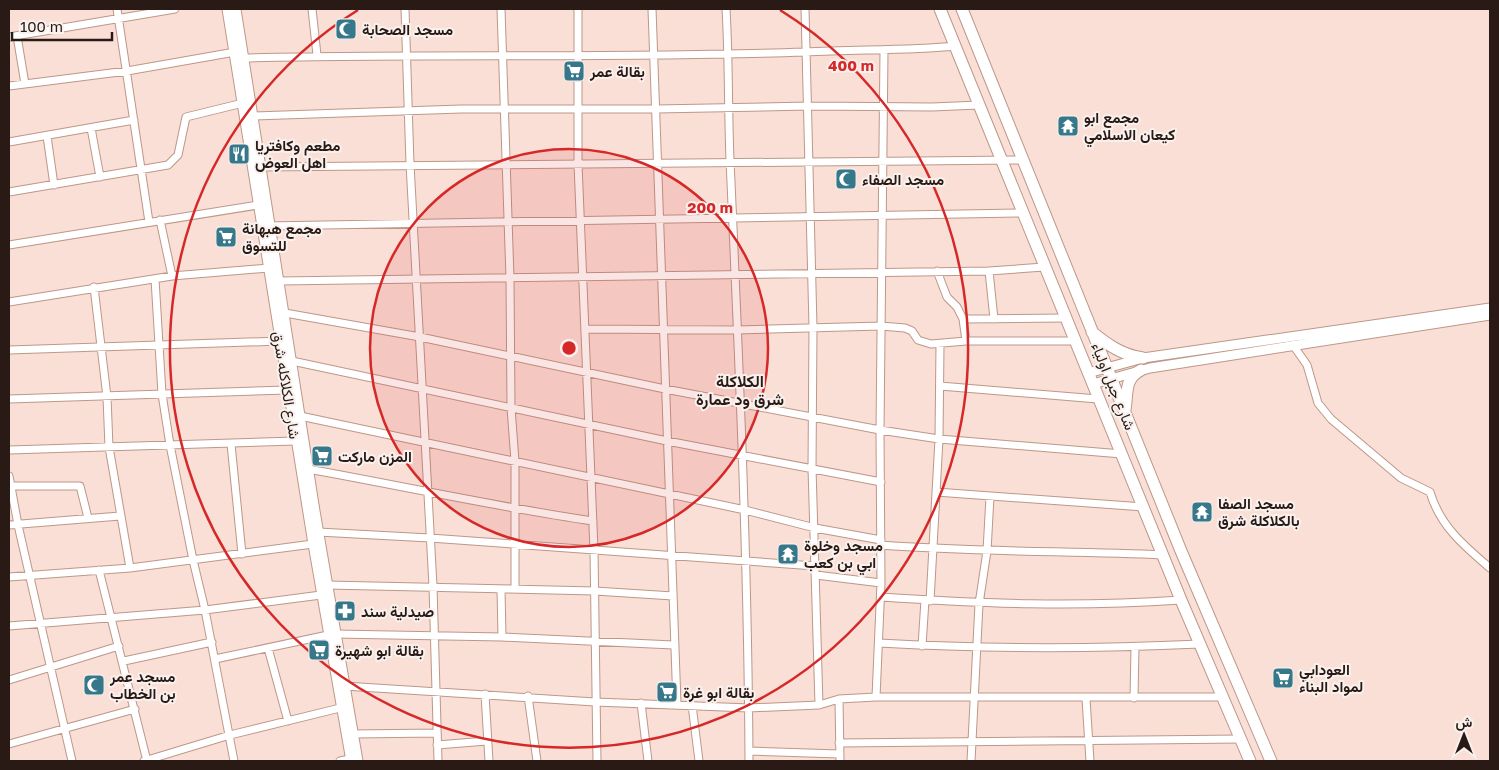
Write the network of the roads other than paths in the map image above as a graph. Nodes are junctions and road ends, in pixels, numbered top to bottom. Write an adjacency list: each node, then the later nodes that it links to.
1 (117, 9): 14 (street)
2 (175, 9): 14 (street)
3 (227, 9): 20 (street, شارع الكلاكله شرق)
4 (236, 9): 27 (street, شارع الكلاكله شرق)
5 (312, 9): 21 (street)
6 (405, 9): 25 (street)
7 (501, 9): 22 (street)
8 (578, 9): 26 (street)
9 (652, 9): 23 (street)
10 (726, 9): 24 (street)
11 (806, 9): 19 (street)
12 (940, 9): 17 (highway, شارع جبل اولياء)
13 (962, 9): 46 (highway, شارع جبل اولياء)
14 (118, 18): 15 (street); 28 (street)
15 (17, 36): 16 (street); 29 (street)
16 (9, 37)
17 (956, 46): 18 (street); 33 (highway, شارع جبل اولياء)
18 (884, 50): 19 (street); 35 (street)
19 (807, 51): 24 (street); 32 (street)
20 (235, 52): 28 (street); 31 (street, شارع الكلاكله شرق)
21 (317, 55): 25 (street); 27 (street)
22 (502, 55): 25 (street); 26 (street); 36 (street)
23 (655, 55): 24 (street); 26 (street); 38 (street)
24 (728, 55): 34 (street)
25 (407, 56): 39 (street)
26 (579, 56): 37 (street)
27 (244, 58): 40 (street, شارع الكلاكله شرق)
28 (127, 71): 29 (street); 41 (street)
29 (24, 84): 30 (street)
30 (9, 86)
31 (243, 103): 55 (street); 59 (street, شارع الكلاكله شرق)
32 (809, 106): 34 (street); 35 (street); 47 (street)
33 (980, 106): 35 (street); 45 (highway, شارع جبل اولياء)
34 (728, 107): 38 (street); 50 (street)
35 (884, 107): 48 (street)
36 (503, 108): 37 (street); 39 (street); 53 (street)
37 (579, 109): 38 (street); 52 (street)
38 (656, 109): 49 (street)
39 (409, 110): 40 (street); 51 (street)
40 (253, 116): 54 (street, شارع الكلاكله شرق)
41 (134, 120): 42 (street); 55 (street)
42 (91, 128): 43 (street); 56 (street)
43 (47, 136): 44 (street); 57 (street)
44 (9, 142)
45 (1002, 160): 46 (street); 48 (street); 60 (highway, شارع جبل اولياء)
46 (1022, 160): 99 (highway, شارع جبل اولياء)
47 (809, 161): 48 (street); 50 (street); 62 (street)
48 (882, 161): 61 (street)
49 (658, 163): 50 (street); 52 (street); 65 (street)
50 (730, 163): 63 (street)
51 (410, 164): 53 (street); 54 (street); 69 (street)
52 (578, 164): 53 (street); 66 (street)
53 (505, 165): 68 (street)
54 (261, 167): 70 (street, شارع الكلاكله شرق)
55 (141, 171): 56 (street); 67 (street)
56 (100, 177): 57 (street)
57 (54, 185): 58 (street)
58 (9, 192)
59 (258, 205): 64 (street); 70 (street, شارع الكلاكله شرق)
60 (1022, 213): 61 (street); 72 (highway, شارع جبل اولياء)
61 (881, 215): 62 (street); 76 (street)
62 (809, 216): 63 (street); 77 (street)
63 (734, 218): 65 (street); 78 (street)
64 (160, 220): 67 (street); 79 (street)
65 (661, 220): 66 (street); 80 (street)
66 (582, 221): 68 (street); 82 (street)
67 (149, 222): 71 (street)
68 (508, 222): 69 (street); 81 (street)
69 (414, 224): 70 (street); 84 (street)
70 (266, 226): 73 (street, شارع الكلاكله شرق); 85 (street, شارع الكلاكله شرق)
71 (9, 245)
72 (1044, 267): 75 (street); 91 (highway, شارع جبل اولياء)
73 (269, 268): 79 (street); 101 (street, شارع الكلاكله شرق)
74 (937, 271): 75 (street); 76 (street); 92 (street)
75 (989, 271): 93 (street)
76 (882, 272): 77 (street); 94 (street)
77 (811, 274): 78 (street); 95 (street)
78 (736, 275): 80 (street); 98 (street)
79 (172, 276): 83 (street)
80 (664, 276): 82 (street); 97 (street)
81 (510, 278): 82 (street); 84 (street); 110 (street)
82 (584, 278): 96 (street)
83 (155, 279): 86 (street); 104 (street)
84 (417, 280): 85 (street); 100 (street)
85 (279, 281): 89 (street, شارع الكلاكله شرق)
86 (94, 287): 87 (street); 107 (street)
87 (9, 302)
88 (1490, 308): 109 (street)
89 (285, 314): 100 (street); 111 (street, شارع الكلاكله شرق)
90 (1490, 315): 106 (street)
91 (1066, 318): 93 (street); 103 (highway, شارع جبل اولياء)
92 (963, 319): 93 (street); 102 (street)
93 (994, 319)
94 (881, 326): 95 (street); 105 (street); 131 (street)
95 (813, 327): 98 (street); 129 (street)
96 (586, 329): 97 (street); 114 (street)
97 (665, 329): 98 (street); 118 (street)
98 (738, 330): 125 (street)
99 (1092, 332): 112 (highway); 113 (highway, شارع جبل اولياء)
100 (420, 337): 110 (street); 119 (street)
101 (281, 340): 104 (street); 120 (street, شارع الكلاكله شرق)
102 (966, 341): 103 (street); 105 (street)
103 (1075, 341): 115 (highway, شارع جبل اولياء)
104 (160, 344): 107 (street); 121 (street)
105 (940, 344): 117 (street)
106 (1293, 345): 109 (street); 177 (street)
107 (102, 347): 108 (street); 122 (street)
108 (9, 350)
109 (1220, 352): 112 (street)
110 (511, 356): 114 (street); 126 (street)
111 (292, 361): 119 (street); 128 (street, شارع الكلاكله شرق)
112 (1142, 364): 113 (street); 116 (street); 127 (highway)
113 (1106, 367): 115 (street); 116 (highway, شارع جبل اولياء)
114 (588, 371): 118 (street); 130 (street)
115 (1090, 378): 116 (street); 123 (highway, شارع جبل اولياء)
116 (1111, 378): 127 (highway, شارع جبل اولياء)
117 (940, 386): 123 (street); 132 (street)
118 (666, 388): 125 (street); 135 (street)
119 (422, 389): 126 (street); 134 (street)
120 (288, 390): 121 (street); 133 (street, شارع الكلاكله شرق)
121 (162, 394): 122 (street); 137 (street)
122 (107, 396): 124 (street); 138 (street)
123 (1098, 399): 140 (highway, شارع جبل اولياء)
124 (9, 400)
125 (742, 402): 129 (street); 141 (street)
126 (511, 408): 130 (street); 142 (street)
127 (1125, 414): 262 (highway, شارع جبل اولياء)
128 (300, 416): 134 (street); 144 (street, شارع الكلاكله شرق)
129 (812, 416): 131 (street); 143 (street)
130 (590, 423): 135 (street); 146 (street)
131 (880, 430): 132 (street); 147 (street)
132 (939, 439): 140 (street); 150 (street)
133 (296, 441): 136 (street); 165 (street, شارع الكلاكله شرق)
134 (425, 441): 142 (street); 149 (street)
135 (667, 441): 141 (street); 151 (street)
136 (231, 444): 137 (street); 170 (street)
137 (170, 445): 138 (street); 173 (street)
138 (110, 446): 139 (street); 156 (street)
139 (9, 450)
140 (1122, 454): 153 (highway, شارع جبل اولياء)
141 (741, 456): 143 (street); 155 (street)
142 (515, 462): 146 (street); 154 (street)
143 (812, 468): 147 (street); 161 (street)
144 (308, 469): 149 (street); 162 (street, شارع الكلاكله شرق)
145 (9, 476): 148 (street)
146 (590, 477): 151 (street); 158 (street)
147 (881, 482): 164 (street)
148 (10, 486): 157 (street); 160 (street)
149 (429, 491): 154 (street); 163 (street)
150 (936, 492): 152 (street); 167 (street)
151 (670, 495): 155 (street); 171 (street)
152 (990, 497): 153 (street); 169 (street)
153 (1144, 507): 172 (highway, شارع جبل اولياء)
154 (516, 510): 158 (street); 166 (street)
155 (745, 510): 161 (street); 174 (street)
156 (120, 516): 157 (street); 176 (street)
157 (88, 518): 160 (street)
158 (593, 521): 168 (street)
159 (9, 525): 160 (street)
160 (18, 525): 179 (street)
161 (814, 528): 164 (street); 175 (street)
162 (318, 532): 163 (street); 183 (street, شارع الكلاكله شرق)
163 (430, 538): 166 (street); 184 (street)
164 (881, 542): 167 (street); 182 (street)
165 (313, 544): 170 (street); 188 (street, شارع الكلاكله شرق)
166 (516, 544): 168 (street); 186 (street)
167 (932, 548): 169 (street); 192 (street)
168 (594, 550): 171 (street); 187 (street)
169 (987, 551): 172 (street); 193 (street)
170 (242, 554): 173 (street)
171 (671, 555): 174 (street); 189 (street)
172 (1163, 555): 191 (highway, شارع جبل اولياء)
173 (192, 560): 176 (street); 194 (street)
174 (746, 560): 175 (street); 231 (street)
175 (815, 566): 180 (street)
176 (130, 568): 178 (street)
177 (1490, 568)
178 (99, 570): 179 (street); 195 (street)
179 (30, 575): 181 (street); 196 (street)
180 (816, 575): 182 (street); 229 (street)
181 (9, 576)
182 (881, 584): 190 (street)
183 (327, 585): 184 (street); 198 (street, شارع الكلاكله شرق)
184 (433, 586): 185 (street); 199 (street)
185 (501, 588): 186 (street); 200 (street)
186 (515, 589): 187 (street)
187 (595, 591): 189 (street); 201 (street)
188 (321, 595): 194 (street); 198 (street, شارع الكلاكله شرق)
189 (673, 596): 205 (street)
190 (881, 597): 192 (street); 203 (street)
191 (1181, 600): 193 (street); 204 (highway, شارع جبل اولياء)
192 (928, 601): 193 (street); 207 (street)
193 (980, 604): 210 (street)
194 (206, 610): 195 (street); 202 (street)
195 (112, 616): 196 (street); 206 (street)
196 (42, 623): 197 (street); 213 (street)
197 (9, 626)
198 (332, 634): 199 (street); 209 (street); 215 (street, شارع الكلاكله شرق); 230 (street, شارع الكلاكله شرق)
199 (434, 636): 200 (street); 216 (street)
200 (502, 637): 201 (street)
201 (596, 641): 205 (street); 225 (street)
202 (212, 642): 211 (street); 212 (street)
203 (879, 643): 207 (street); 219 (street)
204 (1200, 644): 208 (street); 222 (highway, شارع جبل اولياء)
205 (673, 645): 227 (street)
206 (119, 646): 212 (street); 213 (street)
207 (922, 646): 210 (street)
208 (1135, 647): 210 (street); 221 (street)
209 (268, 648): 211 (street); 233 (street)
210 (978, 648): 220 (street)
211 (215, 659): 237 (street)
212 (124, 661): 232 (street)
213 (51, 667): 214 (street); 234 (street)
214 (9, 680)
215 (344, 686): 216 (street); 236 (street, شارع الكلاكله شرق)
216 (436, 693): 217 (street); 235 (street)
217 (485, 694): 218 (street); 240 (street)
218 (528, 696): 225 (street); 254 (street)
219 (876, 697): 220 (street); 223 (street)
220 (975, 697): 224 (street); 242 (street)
221 (1134, 698): 222 (street); 224 (street)
222 (1222, 698): 238 (highway, شارع جبل اولياء)
223 (839, 699): 229 (street); 241 (street)
224 (1086, 699): 239 (street)
225 (595, 702): 226 (street); 255 (street)
226 (641, 703): 227 (street); 256 (street)
227 (677, 704): 228 (street)
228 (692, 705): 231 (street); 257 (street)
229 (818, 705): 231 (street)
230 (340, 708): 233 (street); 247 (street, شارع الكلاكله شرق)
231 (749, 708): 245 (street)
232 (135, 709): 234 (street); 249 (street)
233 (288, 721): 237 (street)
234 (65, 728): 243 (street); 248 (street)
235 (436, 733): 236 (street); 244 (street)
236 (353, 734): 247 (street, شارع الكلاكله شرق)
237 (230, 735): 249 (street); 250 (street)
238 (1241, 739): 239 (street); 261 (highway, شارع جبل اولياء)
239 (1089, 740): 242 (street); 260 (street)
240 (487, 741): 244 (street); 253 (street)
241 (839, 743): 242 (street); 246 (street)
242 (973, 743): 259 (street)
243 (9, 744)
244 (437, 745): 252 (street)
245 (749, 751): 246 (street); 258 (street)
246 (840, 758)
247 (353, 760): 251 (street)
248 (72, 761)
249 (146, 761)
250 (234, 761)
251 (340, 761)
252 (438, 761)
253 (489, 761)
254 (537, 761)
255 (597, 761)
256 (648, 761)
257 (699, 761)
258 (750, 761)
259 (971, 761)
260 (1090, 761)
261 (1250, 761)
262 (1271, 761)

